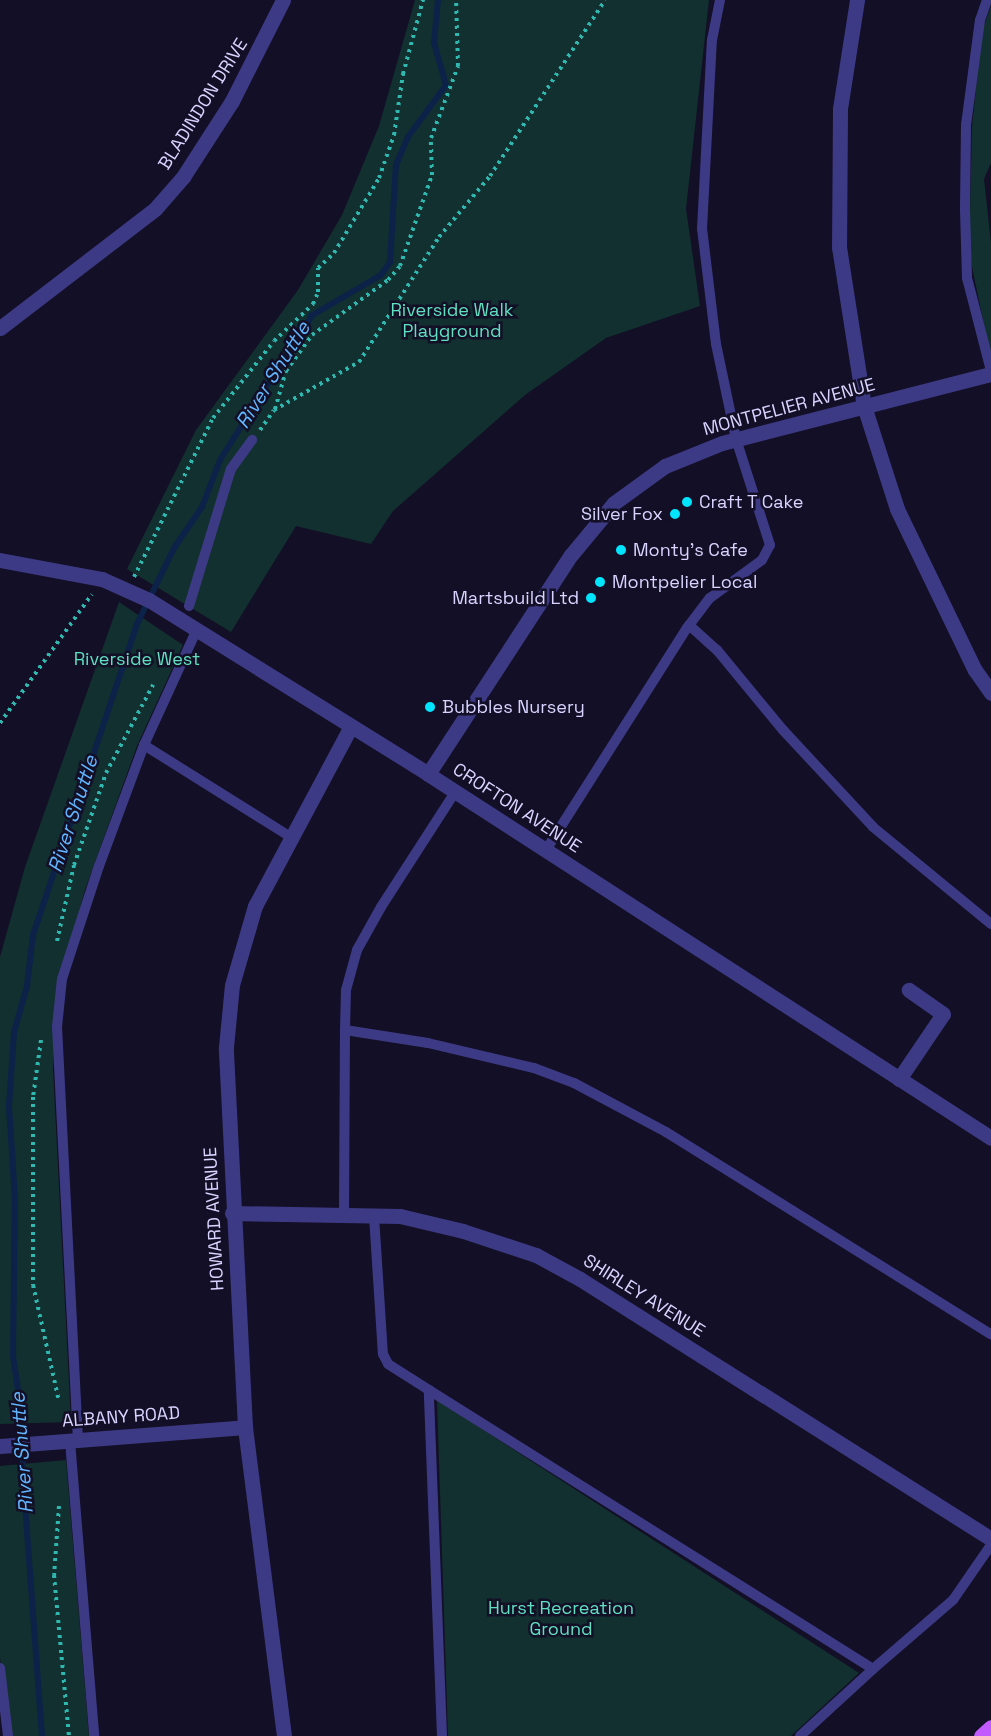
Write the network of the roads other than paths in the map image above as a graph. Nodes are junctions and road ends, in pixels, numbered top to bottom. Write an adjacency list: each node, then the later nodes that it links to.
1 (283, 0): 5 (street, BLADINDON DRIVE)
2 (720, 0): 8 (lane)
3 (857, 0): 7 (street)
4 (987, 0): 6 (lane)
5 (0, 328)
6 (991, 373): 7 (street, MONTPELIER AVENUE)
7 (864, 406): 8 (street, MONTPELIER AVENUE); 14 (street)
8 (736, 439): 12 (lane); 17 (street, MONTPELIER AVENUE)
9 (252, 440): 11 (lane)
10 (0, 560): 11 (street, CROFTON AVENUE)
11 (184, 610): 13 (street, CROFTON AVENUE)
12 (689, 625): 20 (lane); 21 (lane)
13 (197, 629): 15 (street, CROFTON AVENUE); 16 (lane)
14 (991, 693)
15 (351, 726): 17 (street, CROFTON AVENUE); 19 (street, HOWARD AVENUE)
16 (144, 745): 19 (lane); 32 (lane)
17 (428, 774): 18 (street, CROFTON AVENUE)
18 (455, 792): 20 (street, CROFTON AVENUE); 23 (lane)
19 (290, 836): 26 (street, HOWARD AVENUE)
20 (546, 850): 24 (street, CROFTON AVENUE)
21 (991, 924)
22 (909, 990): 24 (street)
23 (345, 1030): 27 (lane); 29 (lane)
24 (900, 1079): 25 (street, CROFTON AVENUE)
25 (991, 1138)
26 (232, 1213): 27 (street, SHIRLEY AVENUE); 31 (street, HOWARD AVENUE)
27 (344, 1215): 28 (street, SHIRLEY AVENUE)
28 (374, 1216): 30 (lane); 34 (street, SHIRLEY AVENUE)
29 (991, 1334)
30 (429, 1390): 37 (lane); 42 (lane)
31 (245, 1427): 32 (street, ALBANY ROAD); 41 (street, HOWARD AVENUE)
32 (74, 1441): 33 (street, ALBANY ROAD); 40 (lane)
33 (7, 1446)
34 (991, 1539)
35 (991, 1545): 37 (lane)
36 (0, 1668): 39 (lane)
37 (873, 1669): 43 (lane)
38 (991, 1727): 44 (main road)
39 (8, 1736)
40 (94, 1736)
41 (284, 1736)
42 (442, 1736)
43 (800, 1736)
44 (981, 1736)

